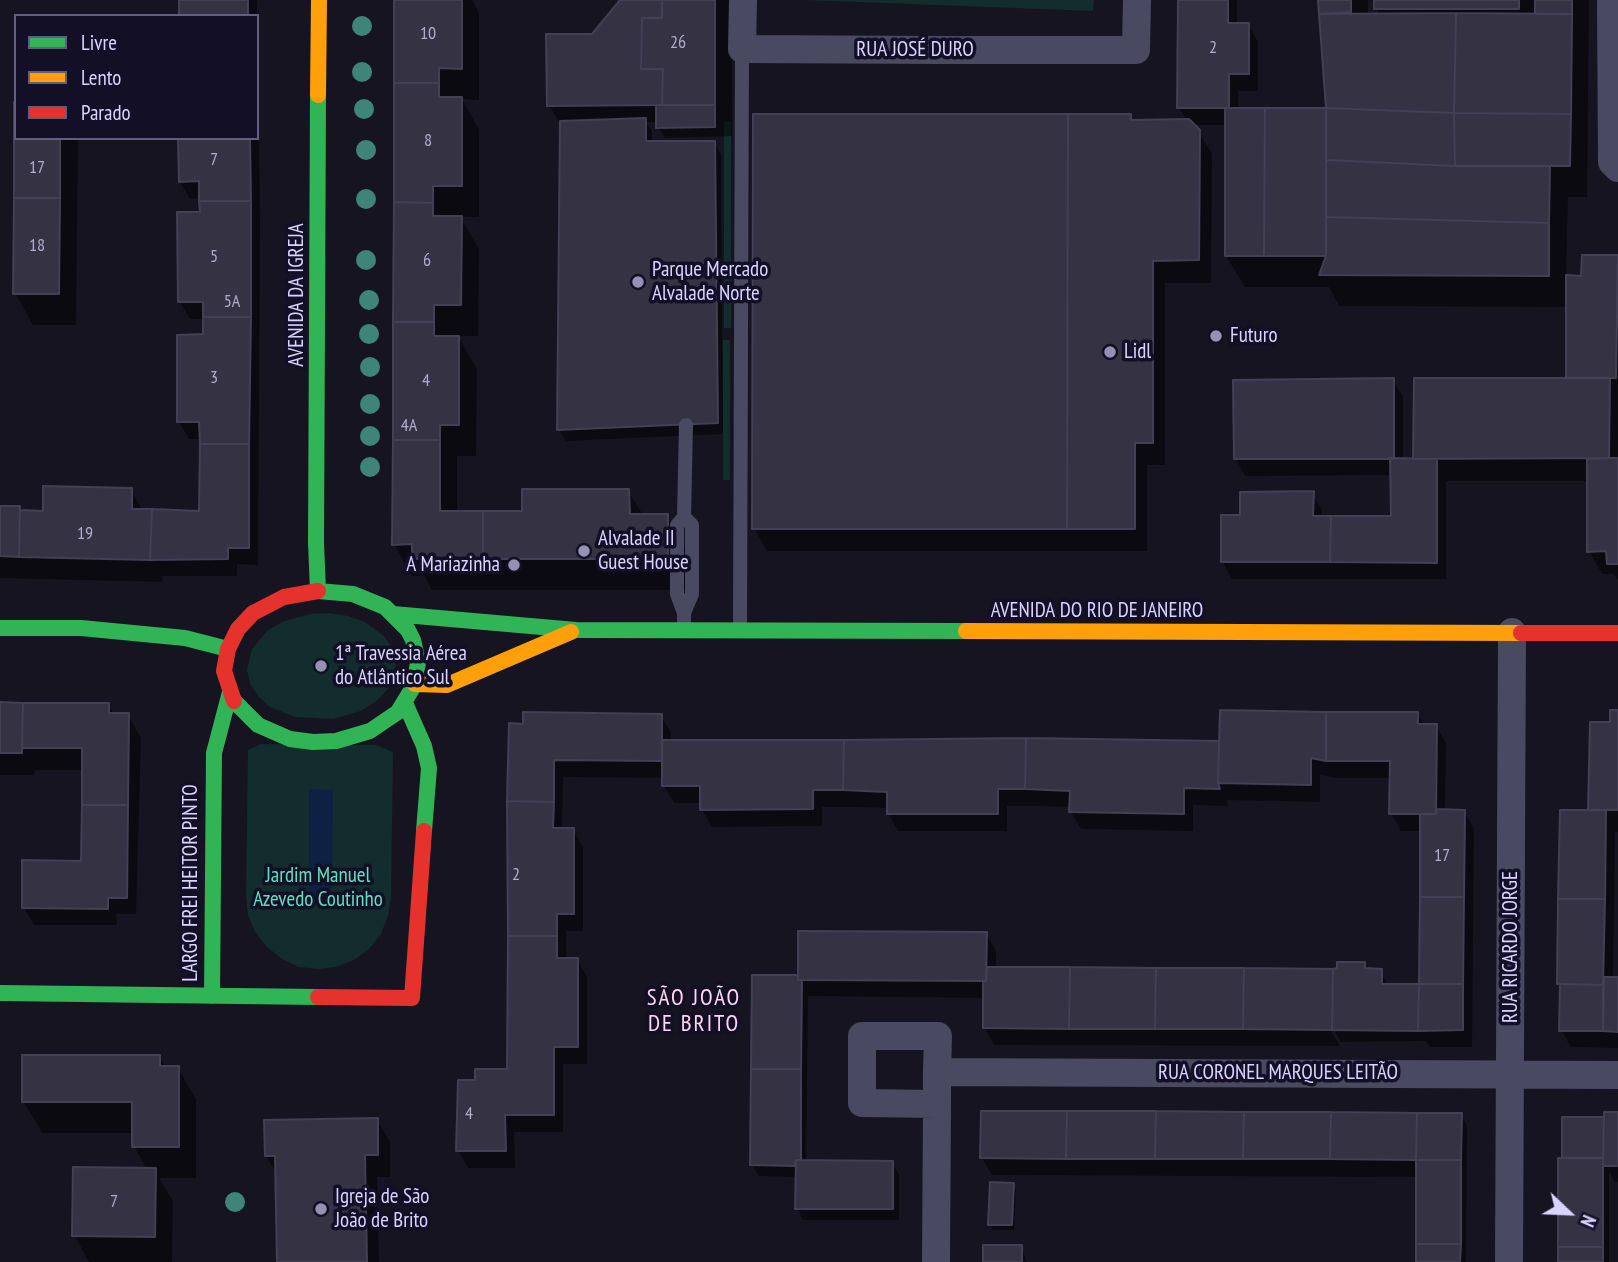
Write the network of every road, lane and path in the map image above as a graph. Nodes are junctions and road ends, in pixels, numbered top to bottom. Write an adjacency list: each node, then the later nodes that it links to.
1 (319, 0): 8 (street, AVENIDA DA IGREJA)
2 (743, 0): 5 (street)
3 (1137, 0): 5 (street, RUA JOSÉ DURO)
4 (1611, 0): 6 (street)
5 (742, 49): 13 (lane)
6 (1618, 168)
7 (686, 425): 12 (lane)
8 (318, 590): 9 (street); 16 (street)
9 (393, 614): 11 (street, AVENIDA DO RIO DE JANEIRO); 17 (street)
10 (0, 628): 16 (street)
11 (576, 630): 12 (street, AVENIDA DO RIO DE JANEIRO); 17 (street, AVENIDA DO RIO DE JANEIRO)
12 (684, 631): 13 (street, AVENIDA DO RIO DE JANEIRO)
13 (740, 631): 14 (street, AVENIDA DO RIO DE JANEIRO)
14 (1512, 632): 15 (street, AVENIDA DO RIO DE JANEIRO); 23 (street, RUA RICARDO JORGE)
15 (1618, 633)
16 (228, 649): 18 (street, LARGO FREI HEITOR PINTO)
17 (415, 684): 19 (street)
18 (230, 692): 19 (street); 21 (street, LARGO FREI HEITOR PINTO)
19 (405, 704): 21 (street, LARGO FREI HEITOR PINTO)
20 (0, 993): 21 (street)
21 (212, 996)
22 (937, 1072): 23 (street, RUA CORONEL MARQUES LEITÃO); 25 (street); 25 (street)
23 (1510, 1074): 24 (street, RUA CORONEL MARQUES LEITÃO); 27 (street, RUA RICARDO JORGE)
24 (1618, 1075)
25 (937, 1104): 26 (street)
26 (936, 1262)
27 (1509, 1262)

